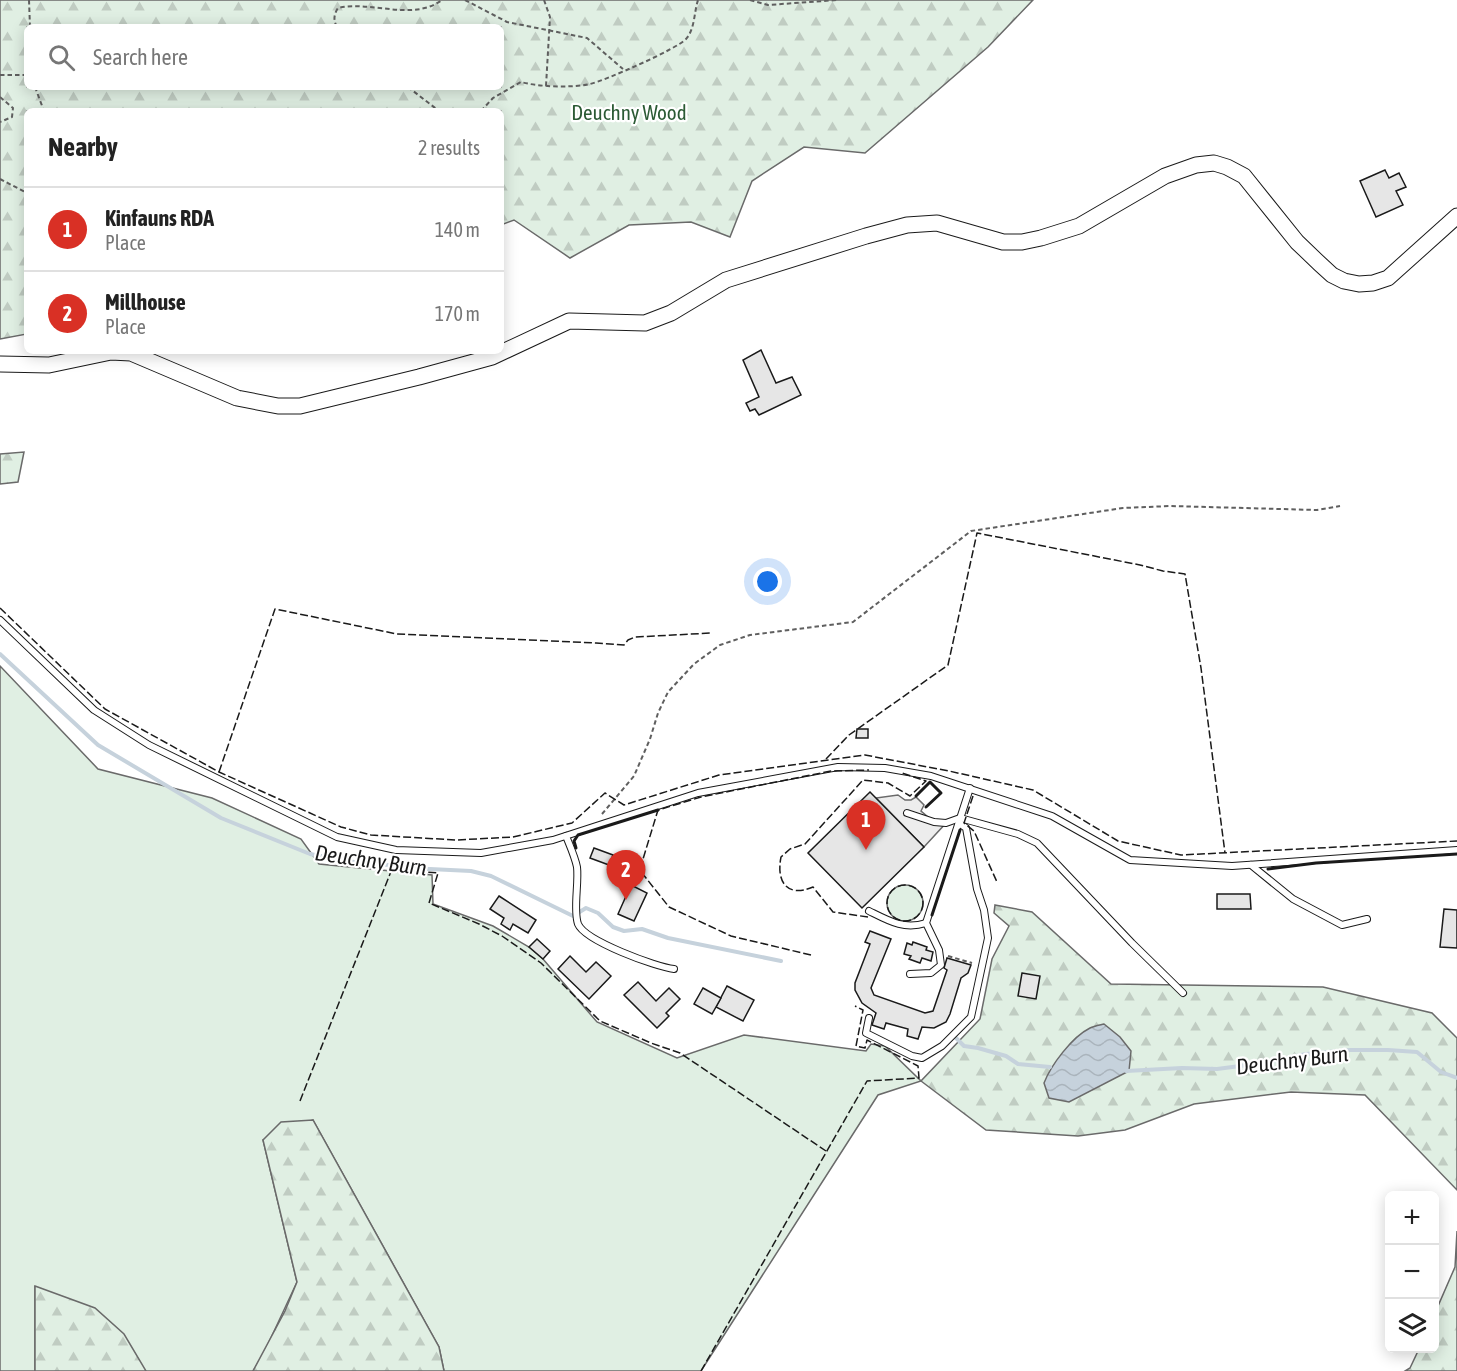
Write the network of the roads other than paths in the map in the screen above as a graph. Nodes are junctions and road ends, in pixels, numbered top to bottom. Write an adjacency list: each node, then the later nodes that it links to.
1 (1457, 216): 2 (street)
2 (504, 351)
3 (101, 354): 6 (street)
4 (133, 354): 5 (street)
5 (498, 354)
6 (0, 364)
7 (0, 620): 11 (lane)
8 (970, 788): 10 (lane); 11 (lane); 13 (lane)
9 (907, 813): 10 (lane)
10 (960, 821): 16 (lane); 19 (lane); 20 (lane)
11 (566, 836): 17 (lane)
12 (1457, 850): 13 (lane)
13 (1251, 864): 15 (lane)
14 (870, 911): 16 (lane)
15 (1367, 919)
16 (926, 923): 18 (lane)
17 (674, 969)
18 (910, 974)
19 (1183, 993)
20 (869, 1018)

